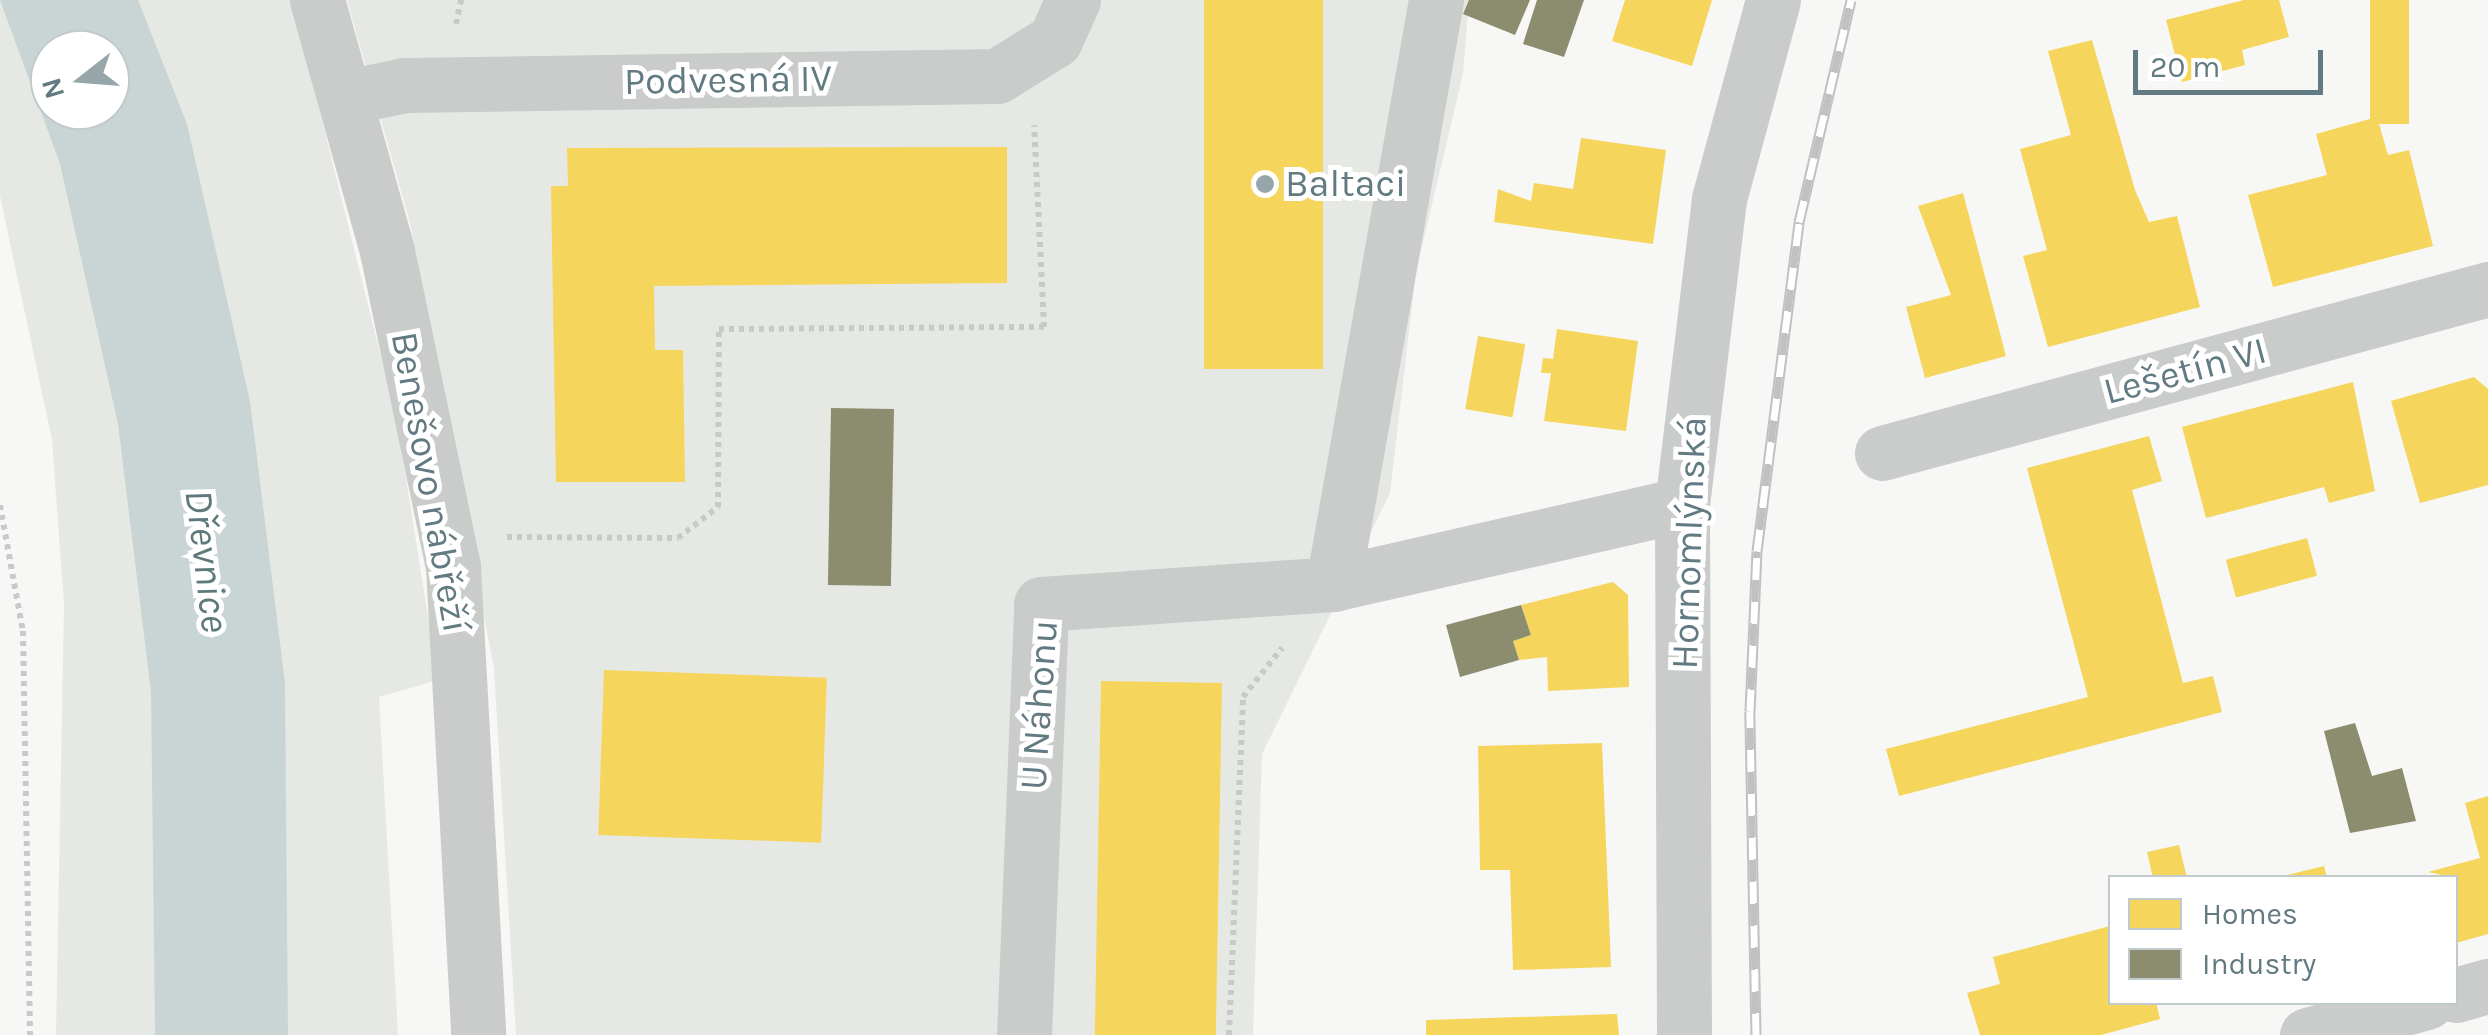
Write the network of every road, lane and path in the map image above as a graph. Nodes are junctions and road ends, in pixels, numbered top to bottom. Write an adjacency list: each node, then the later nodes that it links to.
1 (317, 0): 6 (street, Benešovo nábřeží)
2 (1073, 0): 5 (street)
3 (1436, 0): 12 (street)
4 (1773, 0): 10 (street, Hornomlýnská)
5 (997, 76): 6 (street, Podvesná IV); 11 (path)
6 (347, 97): 17 (street, Benešovo nábřeží)
7 (2488, 290): 8 (street, Lešetín VI)
8 (1882, 452)
9 (0, 504): 16 (path)
10 (1682, 505): 12 (street, U Náhonu); 20 (street, Hornomlýnská)
11 (505, 537)
12 (1333, 584): 18 (street, U Náhonu); 19 (path)
13 (2488, 986): 14 (street)
14 (2458, 994)
15 (2416, 1005): 21 (street)
16 (30, 1035)
17 (478, 1035)
18 (1024, 1035)
19 (1229, 1035)
20 (1684, 1035)
21 (2307, 1035)

